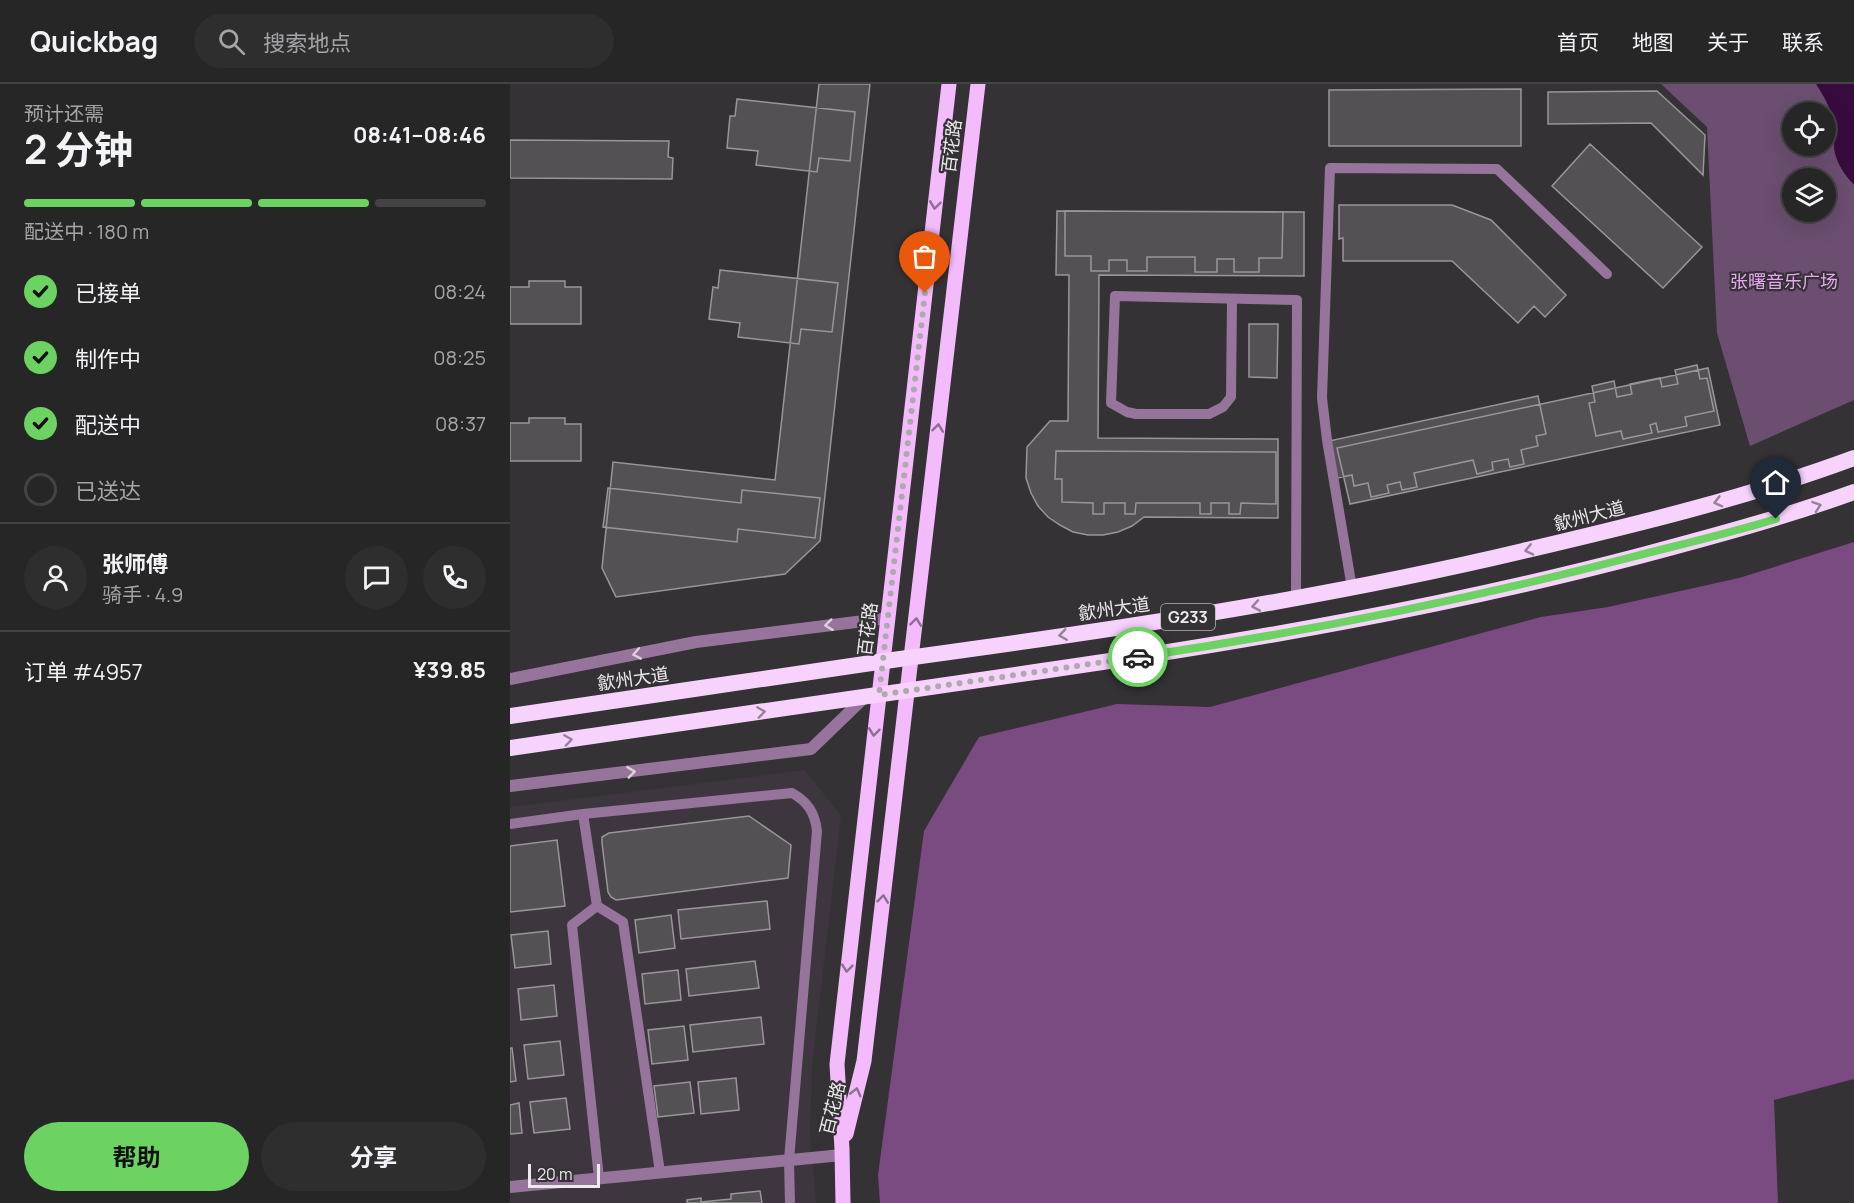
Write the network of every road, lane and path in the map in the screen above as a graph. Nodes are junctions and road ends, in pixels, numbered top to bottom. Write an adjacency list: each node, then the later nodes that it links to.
1 (949, 84): 9 (main road, 百花路, one-way to 9)
2 (978, 84): 10 (main road, 百花路, one-way to 2)
3 (1607, 274): 7 (lane)
4 (1232, 299): 4 (lane); 8 (lane)
5 (1854, 458): 7 (highway, 歙州大道 / G233, one-way to 7)
6 (1854, 492): 13 (highway, G233, one-way to 6)
7 (1352, 588): 8 (highway, 歙州大道 / G233)
8 (1296, 599): 10 (highway, 歙州大道 / G233, one-way to 10)
9 (888, 618): 11 (main road, 百花路); 12 (street, one-way to 12)
10 (912, 658): 11 (highway, 歙州大道 / G233); 13 (main road, 百花路)
11 (882, 662): 14 (main road, 百花路); 15 (highway, 歙州大道 / G233)
12 (510, 679)
13 (908, 690): 14 (highway, G233); 21 (main road, 百花路, one-way to 13)
14 (872, 696): 16 (highway, G233, one-way to 14); 17 (street, one-way to 14); 21 (main road, 百花路, one-way to 21)
15 (510, 716)
16 (510, 748)
17 (510, 786)
18 (583, 814): 19 (lane); 20 (lane); 22 (lane)
19 (510, 824)
20 (597, 906): 23 (lane); 24 (lane)
21 (842, 1152): 22 (street); 27 (main road)
22 (789, 1160): 23 (street); 26 (lane)
23 (660, 1172): 24 (street)
24 (598, 1178): 25 (street)
25 (510, 1187)
26 (790, 1203)
27 (843, 1203)

